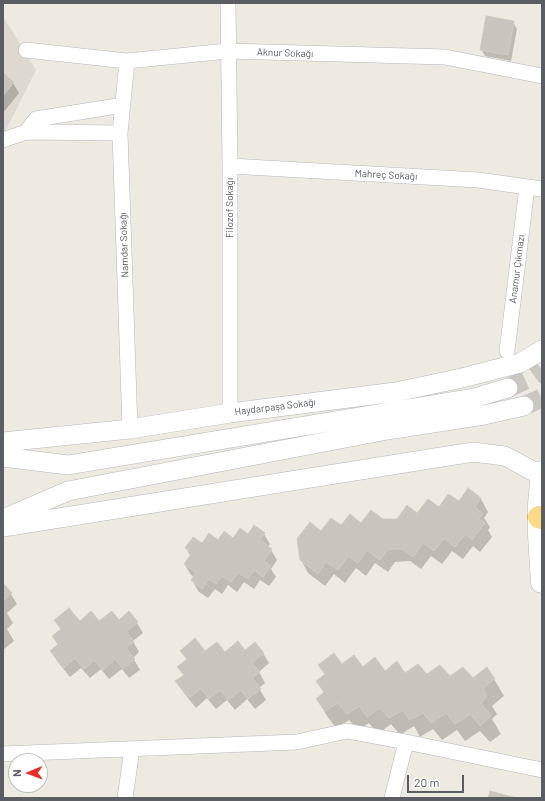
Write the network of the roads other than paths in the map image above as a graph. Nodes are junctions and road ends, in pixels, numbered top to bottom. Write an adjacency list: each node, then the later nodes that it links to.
1 (228, 3): 3 (street, Filozof Sokağı)
2 (26, 50): 4 (street, Aknur Sokağı)
3 (228, 51): 4 (street, Aknur Sokağı); 5 (street, Aknur Sokağı); 10 (street, Filozof Sokağı)
4 (127, 60): 6 (street, Namdar Sokağı)
5 (542, 76)
6 (123, 105): 7 (street); 8 (street, Namdar Sokağı)
7 (26, 132): 8 (street); 9 (street)
8 (120, 133): 18 (street, Namdar Sokağı)
9 (3, 140)
10 (230, 166): 11 (street, Mahreç Sokağı); 17 (street, Filozof Sokağı)
11 (527, 186): 12 (street, Mahreç Sokağı); 14 (street, Anamur Çıkmazı)
12 (542, 189)
13 (542, 350): 17 (street, Haydarpaşa Sokağı)
14 (507, 351)
15 (508, 388): 19 (street)
16 (524, 406): 23 (street)
17 (230, 413): 18 (street, Haydarpaşa Sokağı)
18 (130, 429): 19 (street, Haydarpaşa Sokağı)
19 (3, 444)
20 (542, 472): 21 (main road)
21 (542, 476): 22 (main road); 24 (street)
22 (541, 517): 25 (main road)
23 (3, 519)
24 (3, 527)
25 (542, 582)
26 (406, 742): 27 (street); 29 (street); 31 (street)
27 (132, 749): 28 (street); 30 (street)
28 (3, 754)
29 (542, 770)
30 (125, 798)
31 (392, 798)

